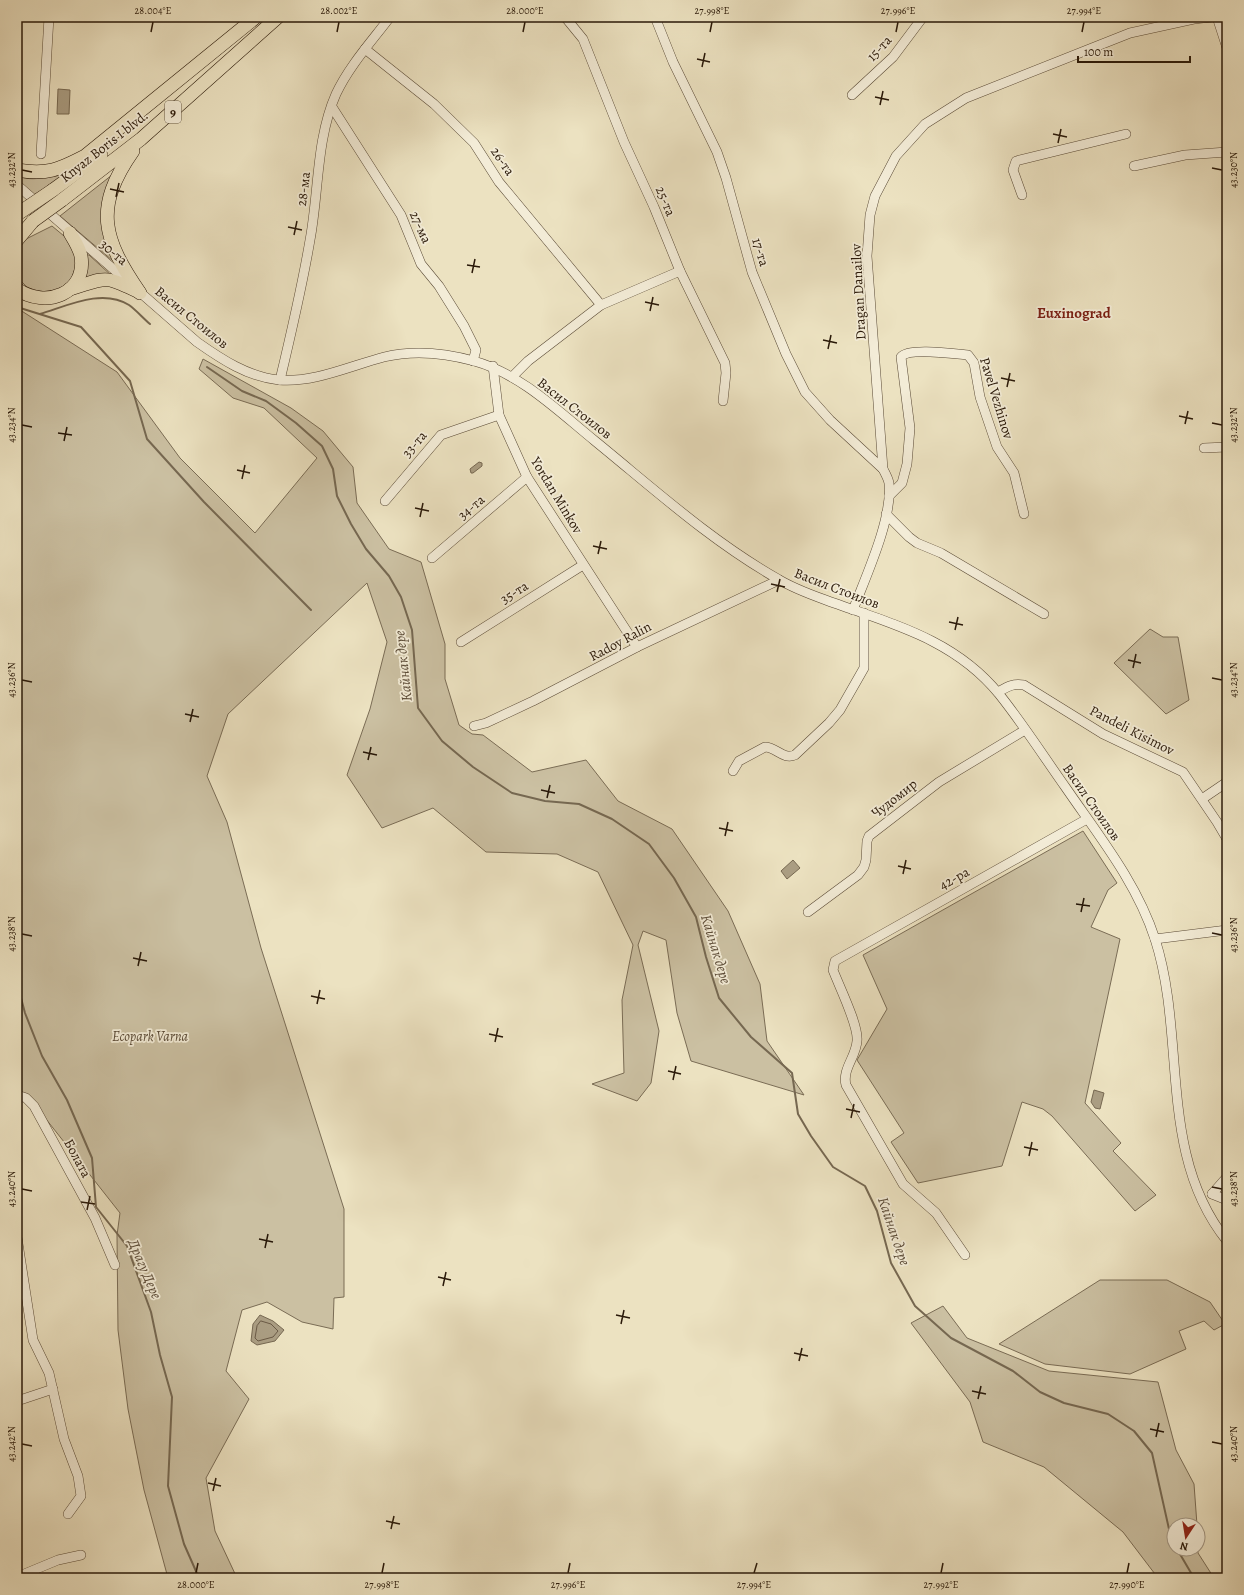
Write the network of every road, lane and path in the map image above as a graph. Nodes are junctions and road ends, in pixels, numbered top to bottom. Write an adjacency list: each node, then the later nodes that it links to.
1 (50, 17): 19 (street)
2 (256, 17): 21 (highway); 24 (highway, Knyaz Boris I blvd. / 9, bridge)
3 (278, 17): 17 (highway, Knyaz Boris I blvd. / 9)
4 (390, 17): 13 (street, 28-ма)
5 (566, 17): 29 (street, 25-та)
6 (655, 17): 42 (street, 17-та)
7 (923, 17): 14 (street, 15-та)
8 (1212, 17): 42 (street, Dragan Danailov)
9 (1217, 17): 12 (street)
10 (1220, 17): 11 (street)
11 (1227, 18)
12 (1227, 48)
13 (365, 49): 15 (street, 28-ма); 33 (street, 26-та)
14 (852, 95)
15 (332, 107): 34 (street, 27-ма); 37 (street, 28-ма)
16 (1126, 134): 23 (street)
17 (141, 139): 25 (highway, Knyaz Boris I blvd. / 9, bridge); 32 (highway)
18 (1227, 152): 20 (street)
19 (41, 154)
20 (1134, 166)
21 (17, 170)
22 (17, 186): 27 (street, 30-та)
23 (1022, 195)
24 (18, 214)
25 (33, 221): 26 (highway, Knyaz Boris I blvd. / 9); 28 (highway)
26 (17, 231)
27 (70, 233): 31 (highway); 32 (street, 30-та)
28 (17, 240)
29 (680, 271): 33 (street); 38 (street, 25-та)
30 (18, 288): 31 (highway)
31 (70, 289): 32 (highway)
32 (140, 293): 37 (street, Васил Стоилов)
33 (601, 305): 36 (street)
34 (473, 360): 35 (street, Васил Стоилов); 37 (street, Васил Стоилов)
35 (493, 366): 36 (street, Васил Стоилов); 39 (street, Yordan Minkov)
36 (512, 377): 50 (street, Васил Стоилов)
37 (280, 380)
38 (723, 401)
39 (500, 415): 43 (street, Yordan Minkov); 45 (street, 33-та)
40 (1227, 447): 41 (street)
41 (1204, 448)
42 (883, 469): 44 (street, Dragan Danailov)
43 (527, 477): 48 (street, 34-та); 49 (street, Yordan Minkov)
44 (889, 496): 46 (street, Dragan Danailov); 47 (street, Pavel Vezhinov)
45 (385, 501)
46 (886, 514): 51 (street, Dragan Danailov); 53 (street)
47 (1024, 514)
48 (432, 558)
49 (583, 565): 54 (street, 35-та); 55 (street, Yordan Minkov)
50 (779, 580): 51 (street, Васил Стоилов); 55 (street, Radoy Ralin)
51 (853, 610): 52 (street, Васил Стоилов)
52 (864, 614): 56 (street, Васил Стоилов); 59 (street)
53 (1044, 614)
54 (461, 642)
55 (637, 647): 57 (street, Radoy Ralin)
56 (998, 692): 58 (street, Васил Стоилов); 61 (street, Pandeli Kisimov)
57 (474, 726)
58 (1025, 730): 62 (street, Васил Стоилов); 64 (street, Чудомир)
59 (733, 771)
60 (1227, 782): 61 (street)
61 (1202, 799): 63 (street, Pandeli Kisimov)
62 (1087, 819): 66 (street, Васил Стоилов); 74 (street, 42-ра)
63 (1227, 839)
64 (808, 912)
65 (1227, 930): 66 (street)
66 (1155, 939): 70 (street, Васил Стоилов)
67 (17, 1095): 75 (street, Болата)
68 (1227, 1177): 69 (street)
69 (1212, 1194): 70 (street); 71 (street)
70 (1201, 1197): 73 (street, Васил Стоилов)
71 (1227, 1200)
72 (17, 1238): 76 (street)
73 (1227, 1241)
74 (965, 1255)
75 (115, 1265)
76 (53, 1389): 77 (street); 78 (street)
77 (17, 1401)
78 (68, 1514)
79 (81, 1555): 80 (street)
80 (17, 1577)

